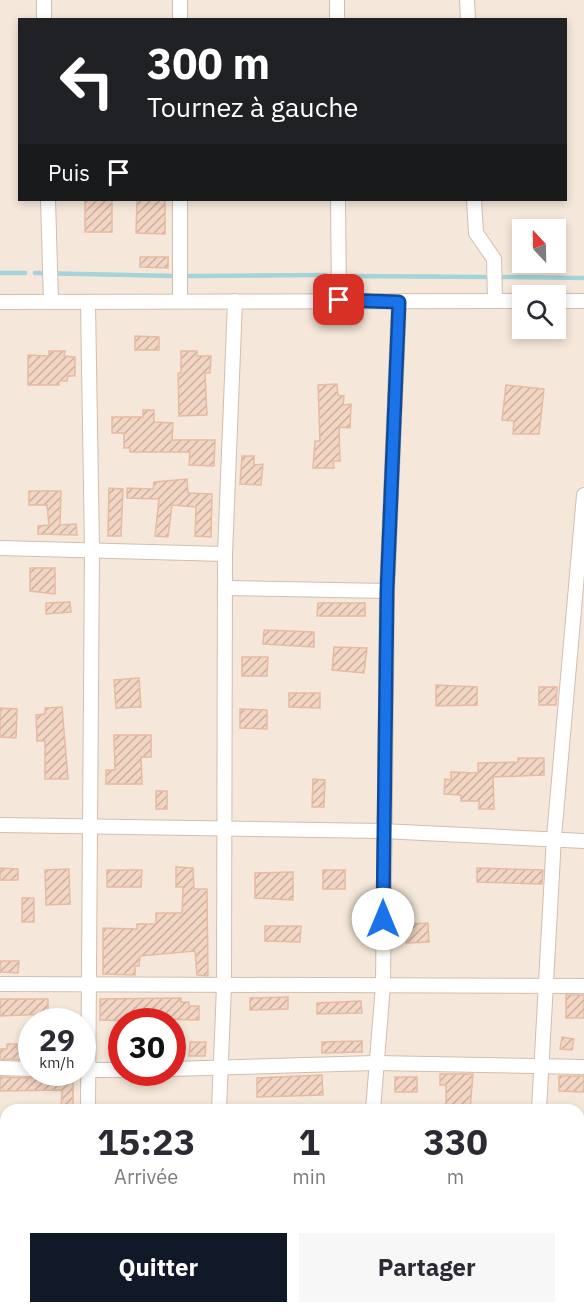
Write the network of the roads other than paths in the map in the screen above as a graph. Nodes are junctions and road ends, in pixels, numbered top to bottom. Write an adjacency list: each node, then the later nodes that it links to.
1 (44, 0): 5 (street)
2 (180, 0): 6 (street)
3 (337, 0): 7 (street)
4 (467, 0): 8 (street)
5 (44, 18)
6 (180, 18)
7 (337, 18)
8 (468, 18)
9 (48, 201): 14 (street)
10 (180, 201): 15 (street)
11 (338, 201): 13 (street)
12 (474, 201): 17 (street)
13 (339, 300): 16 (street); 22 (street)
14 (51, 301): 21 (street); 23 (street)
15 (180, 301): 16 (street); 23 (street)
16 (235, 301): 27 (street)
17 (495, 301): 18 (street); 22 (street)
18 (512, 301)
19 (566, 301): 20 (street)
20 (584, 301)
21 (0, 302)
22 (399, 302): 29 (street)
23 (88, 303): 26 (street)
24 (584, 495): 34 (street)
25 (0, 548): 26 (street)
26 (92, 549): 27 (street); 31 (street)
27 (225, 554): 28 (street)
28 (225, 588): 29 (street); 32 (street)
29 (387, 591): 33 (street)
30 (0, 825): 31 (street)
31 (89, 827): 32 (street); 37 (street)
32 (224, 828): 33 (street); 40 (street)
33 (382, 831): 34 (street); 38 (street)
34 (554, 837): 35 (street); 39 (street)
35 (584, 841)
36 (0, 984): 37 (street)
37 (88, 985): 40 (street); 42 (street)
38 (383, 985): 39 (street); 40 (street); 43 (street)
39 (546, 985): 41 (street); 44 (street)
40 (224, 986): 48 (street)
41 (584, 986)
42 (87, 1008)
43 (375, 1063): 44 (street); 48 (street); 53 (street)
44 (542, 1066): 45 (street); 54 (street)
45 (584, 1066)
46 (0, 1068): 47 (street)
47 (18, 1069)
48 (219, 1069): 49 (street); 52 (street)
49 (186, 1070)
50 (86, 1086): 51 (street)
51 (88, 1104)
52 (219, 1104)
53 (373, 1104)
54 (539, 1104)

